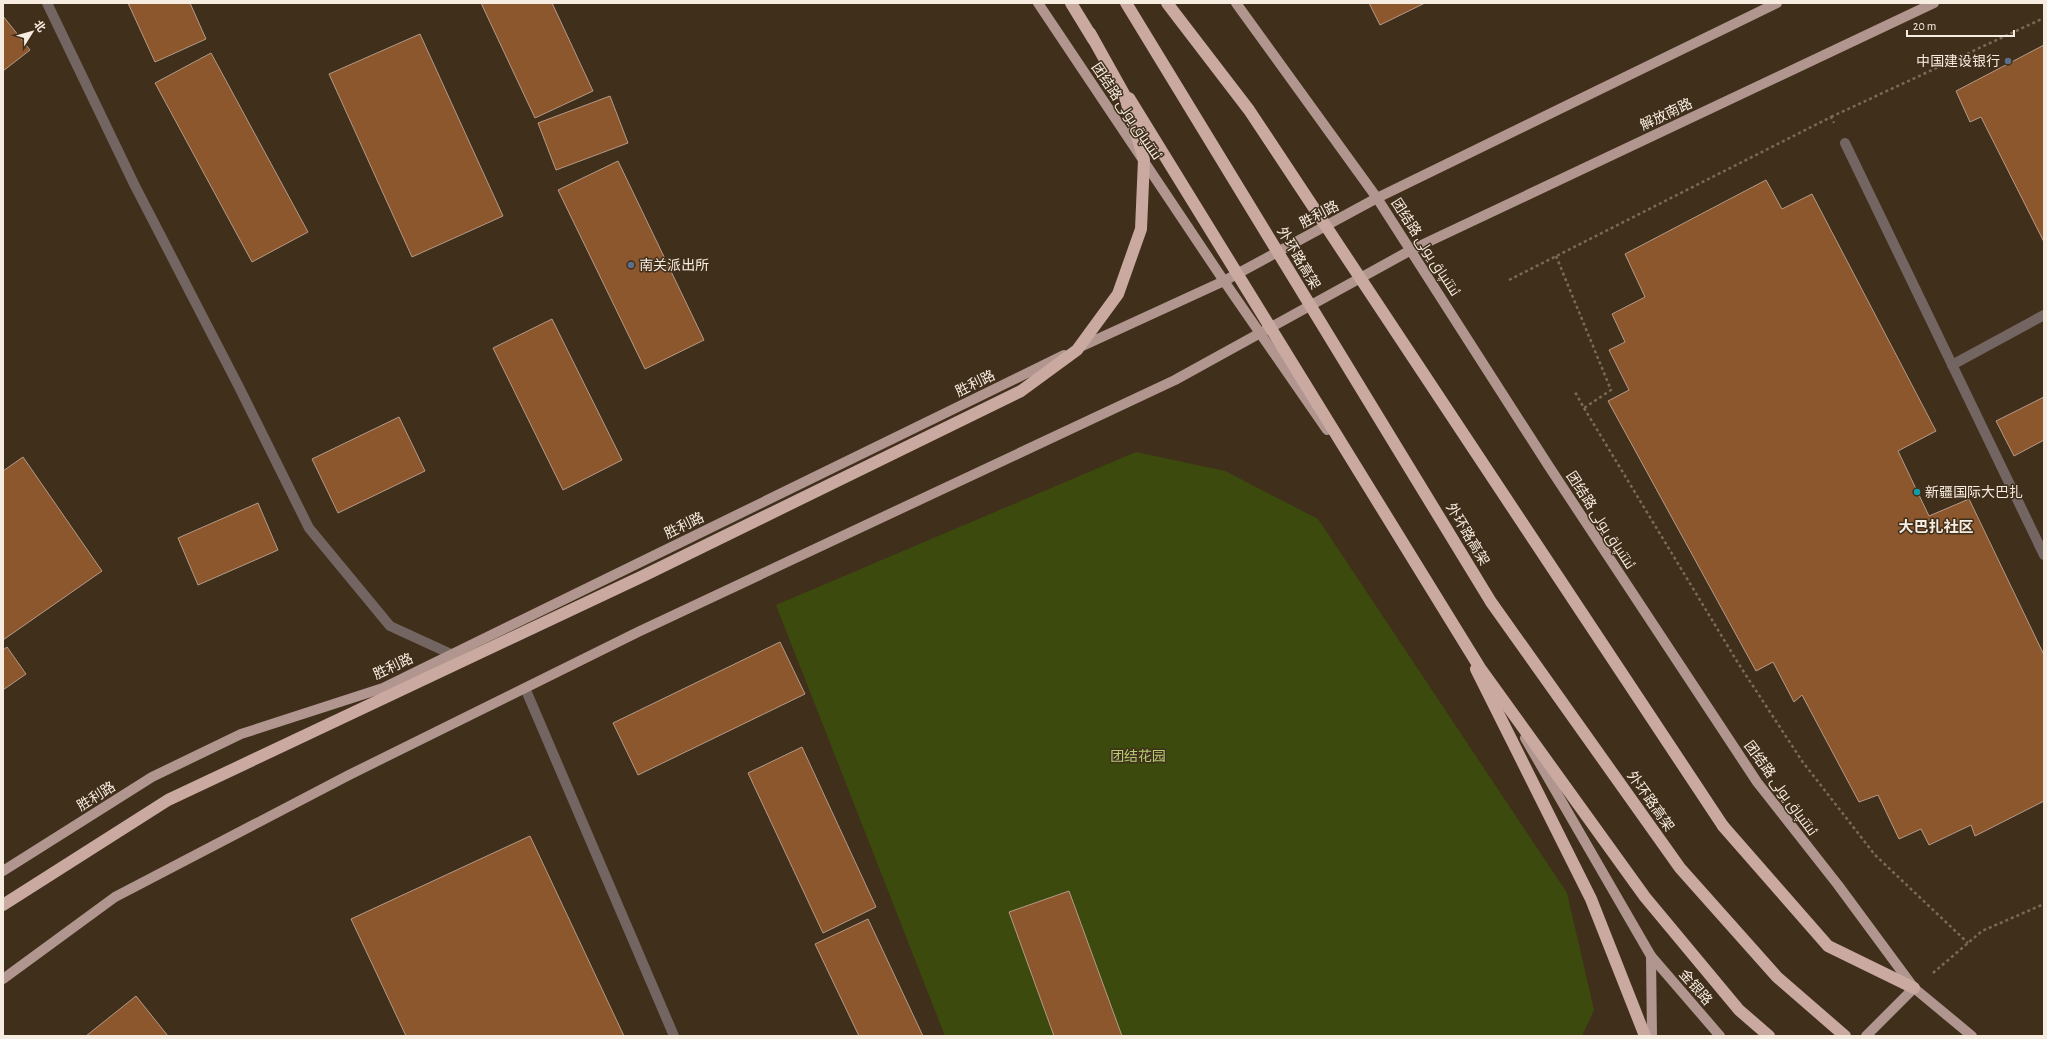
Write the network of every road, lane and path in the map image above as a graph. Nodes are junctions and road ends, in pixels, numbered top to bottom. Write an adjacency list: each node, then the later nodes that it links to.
1 (46, 3): 25 (street)
2 (1038, 3): 17 (main road, 团结路 ئىتتىپاق يولى)
3 (1071, 3): 10 (highway, bridge)
4 (1126, 3): 39 (highway, 外环路高架, bridge)
5 (1168, 3): 33 (highway, bridge)
6 (1236, 3): 13 (main road, 团结路 ئىتتىپاق يولى)
7 (1778, 3): 13 (main road, 胜利路)
8 (1934, 3): 14 (main road, 解放南路)
9 (2044, 18): 11 (path)
10 (1090, 33): 24 (highway, bridge); 29 (highway, bridge)
11 (1831, 117): 12 (path); 15 (path)
12 (1845, 143): 20 (street)
13 (1377, 198): 14 (main road, 团结路 ئىتتىپاق يولى); 17 (main road, 胜利路)
14 (1410, 250): 19 (main road, 解放南路); 33 (main road, 团结路 ئىتتىپاق يولى)
15 (1556, 256): 16 (path); 22 (path)
16 (1509, 280)
17 (1224, 281): 19 (main road, 团结路 ئىتتىپاق يولى); 25 (main road, 胜利路)
18 (2044, 315): 20 (street)
19 (1260, 333): 26 (main road, 解放南路); 31 (main road, 团结路 ئىتتىپاق يولى)
20 (1952, 365): 23 (street)
21 (1575, 392): 22 (path)
22 (1584, 408): 30 (path)
23 (2044, 555)
24 (1457, 630): 35 (highway, bridge); 38 (highway, bridge)
25 (451, 654): 27 (main road, 胜利路)
26 (525, 688): 32 (main road, 解放南路); 34 (street)
27 (3, 871)
28 (2044, 904): 30 (path)
29 (3, 905)
30 (1968, 943): 33 (path)
31 (1652, 956): 36 (main road); 37 (main road, 金银路)
32 (3, 979)
33 (1914, 988): 40 (main road); 41 (main road)
34 (674, 1036)
35 (1645, 1036)
36 (1652, 1036)
37 (1720, 1036)
38 (1769, 1036)
39 (1845, 1036)
40 (1866, 1036)
41 (1972, 1036)

